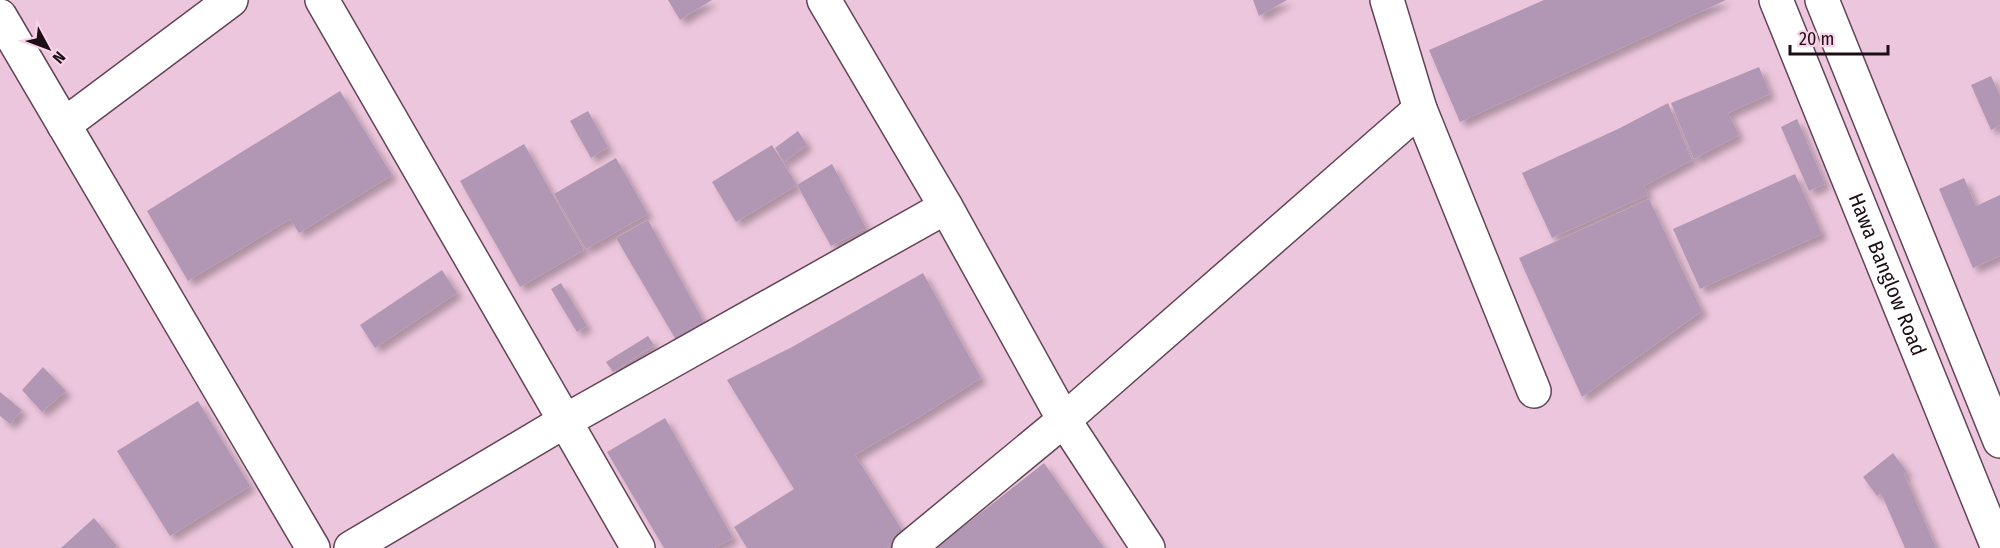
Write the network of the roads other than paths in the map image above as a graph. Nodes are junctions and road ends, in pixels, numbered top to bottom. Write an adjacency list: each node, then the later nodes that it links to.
1 (231, 0): 9 (street)
2 (322, 0): 15 (street)
3 (824, 0): 12 (street)
4 (1388, 0): 8 (street)
5 (1776, 0): 11 (street, Hawa Banglow Road)
6 (1822, 0): 10 (street, Hawa Banglow Road)
7 (0, 16): 9 (street)
8 (1420, 108): 13 (street); 14 (street)
9 (64, 125): 17 (street)
10 (1895, 180): 11 (street); 16 (street, Hawa Banglow Road)
11 (1855, 192): 22 (street, Hawa Banglow Road)
12 (946, 207): 14 (street); 15 (street)
13 (1534, 391)
14 (1064, 420): 20 (street); 21 (street)
15 (565, 421): 18 (street); 19 (street)
16 (2000, 441)
17 (313, 548)
18 (351, 548)
19 (638, 548)
20 (909, 548)
21 (1148, 548)
22 (1998, 548)

